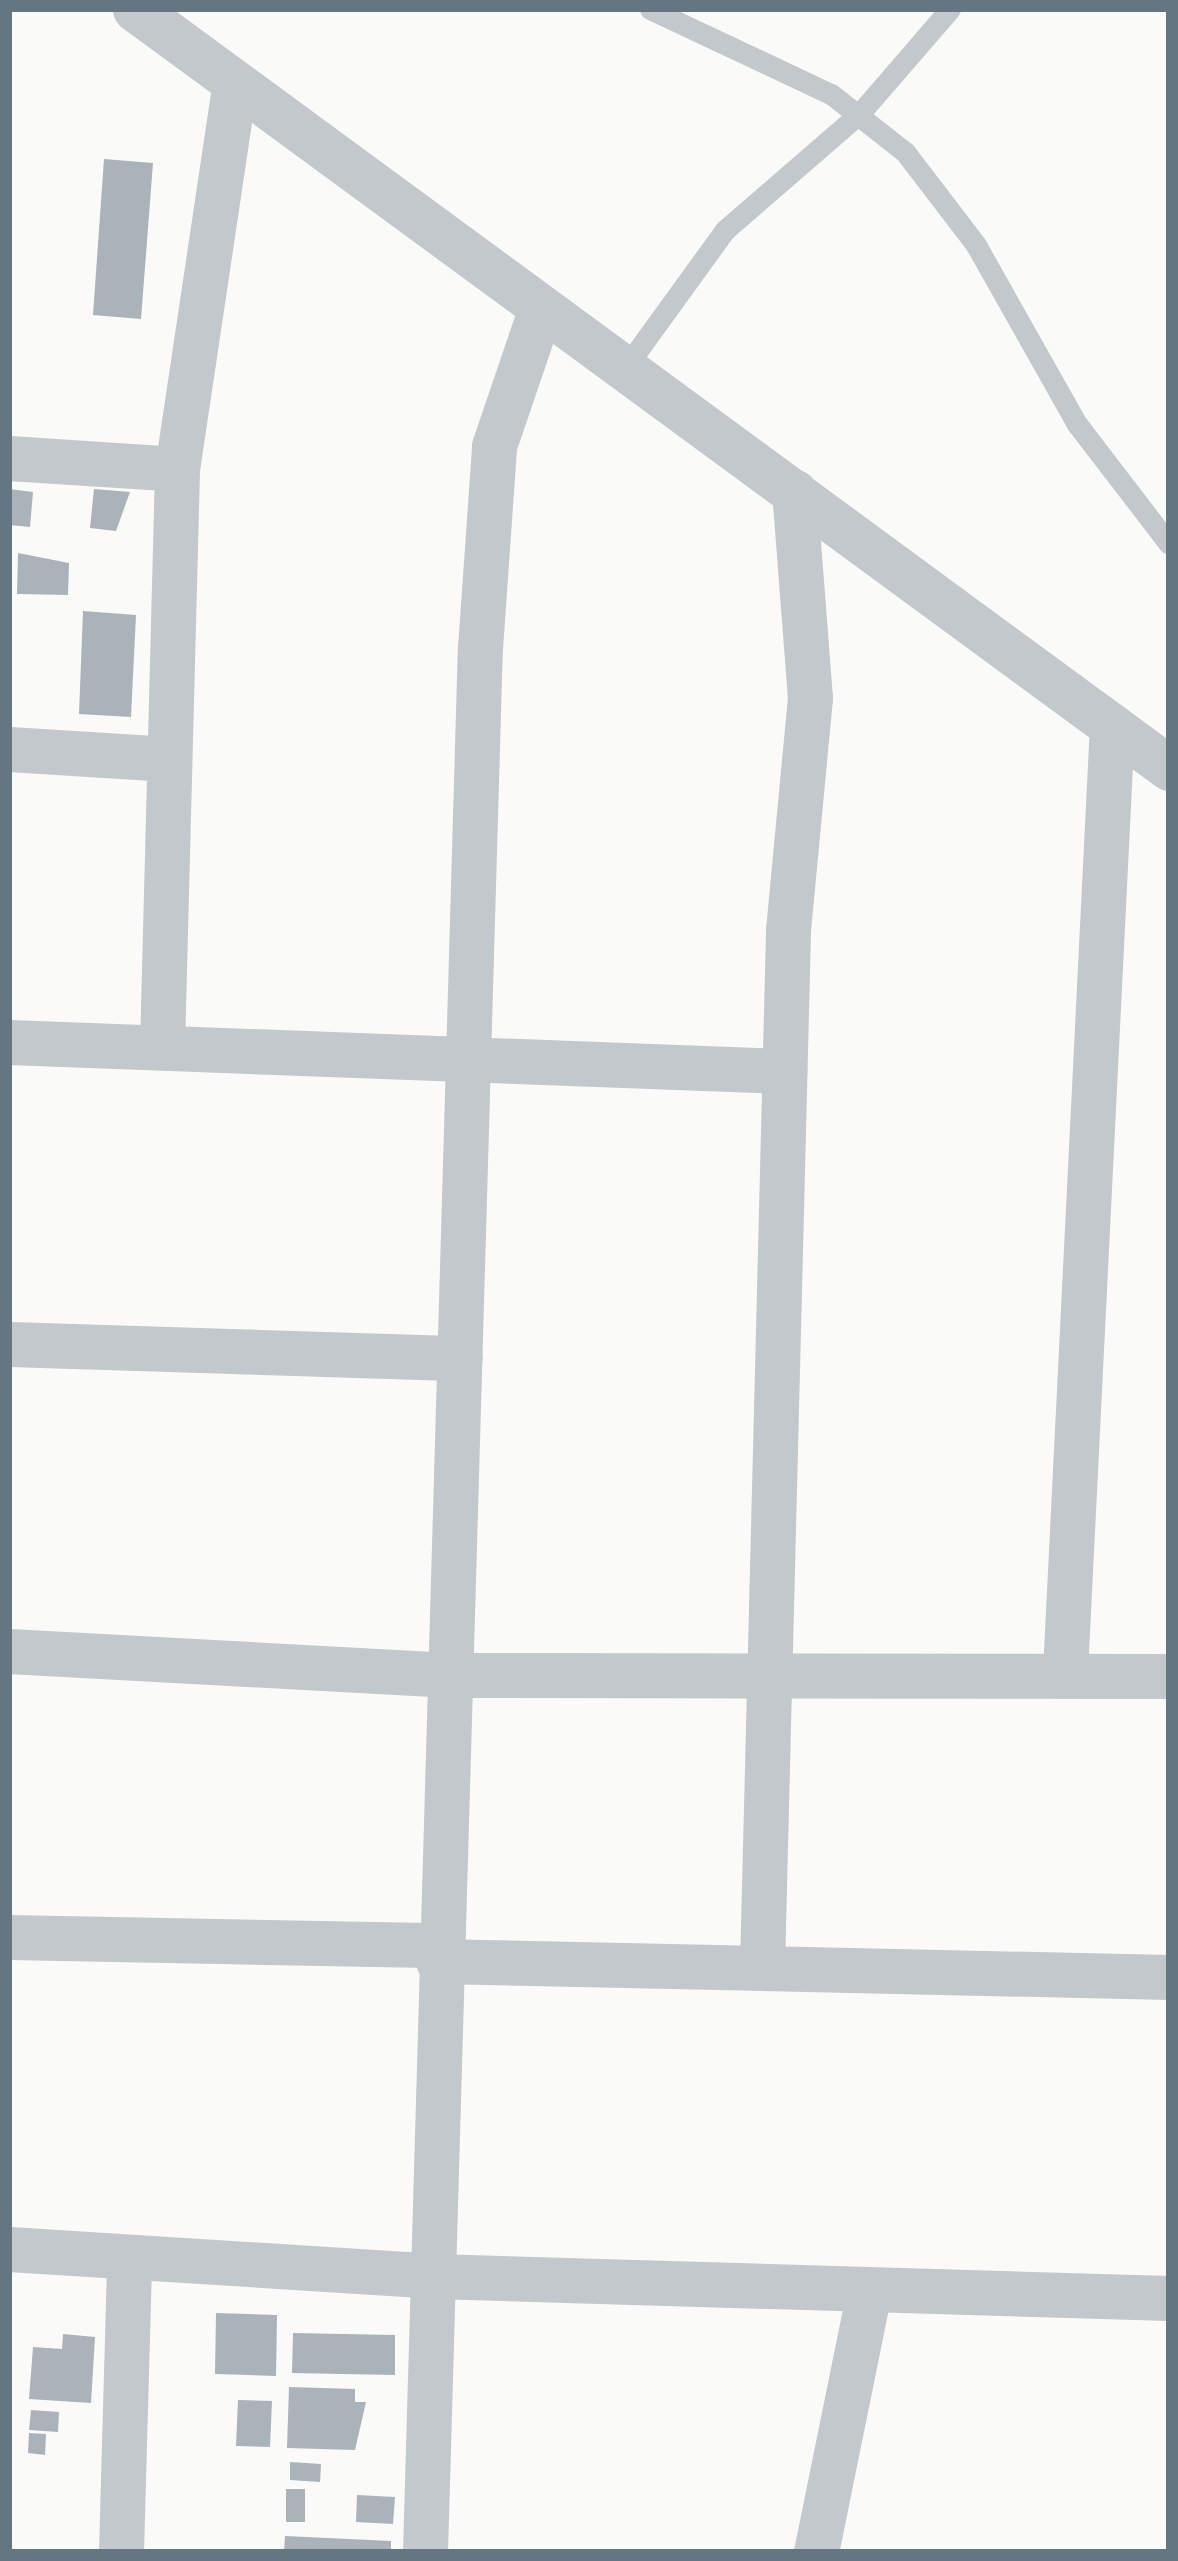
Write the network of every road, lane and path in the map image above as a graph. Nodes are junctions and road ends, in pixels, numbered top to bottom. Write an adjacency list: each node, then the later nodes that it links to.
1 (135, 9): 4 (street)
2 (650, 9): 5 (lane)
3 (950, 9): 5 (lane)
4 (235, 83): 6 (street); 9 (street)
5 (861, 112): 7 (lane); 11 (lane)
6 (542, 308): 7 (street); 18 (street)
7 (625, 368): 10 (street)
8 (9, 458): 9 (street)
9 (177, 469): 14 (street)
10 (794, 492): 12 (street); 19 (street)
11 (1169, 544)
12 (1112, 726): 15 (street); 24 (street)
13 (9, 749): 14 (street)
14 (169, 759): 17 (street)
15 (1169, 768)
16 (9, 1042): 17 (street)
17 (162, 1047): 18 (street)
18 (472, 1064): 19 (street); 21 (street)
19 (784, 1071): 23 (street)
20 (9, 1344): 21 (street)
21 (460, 1358): 25 (street)
22 (9, 1652): 25 (street)
23 (770, 1669): 24 (street); 25 (street); 29 (street)
24 (1065, 1672): 26 (street)
25 (446, 1675): 28 (street)
26 (1169, 1676)
27 (9, 1937): 28 (street)
28 (439, 1953): 29 (street); 33 (street)
29 (762, 1966): 30 (street)
30 (1169, 1977)
31 (9, 2249): 32 (street)
32 (129, 2257): 33 (street); 36 (street)
33 (433, 2276): 34 (street); 37 (street)
34 (869, 2290): 35 (street); 38 (street)
35 (1169, 2298)
36 (121, 2552)
37 (424, 2552)
38 (816, 2552)

